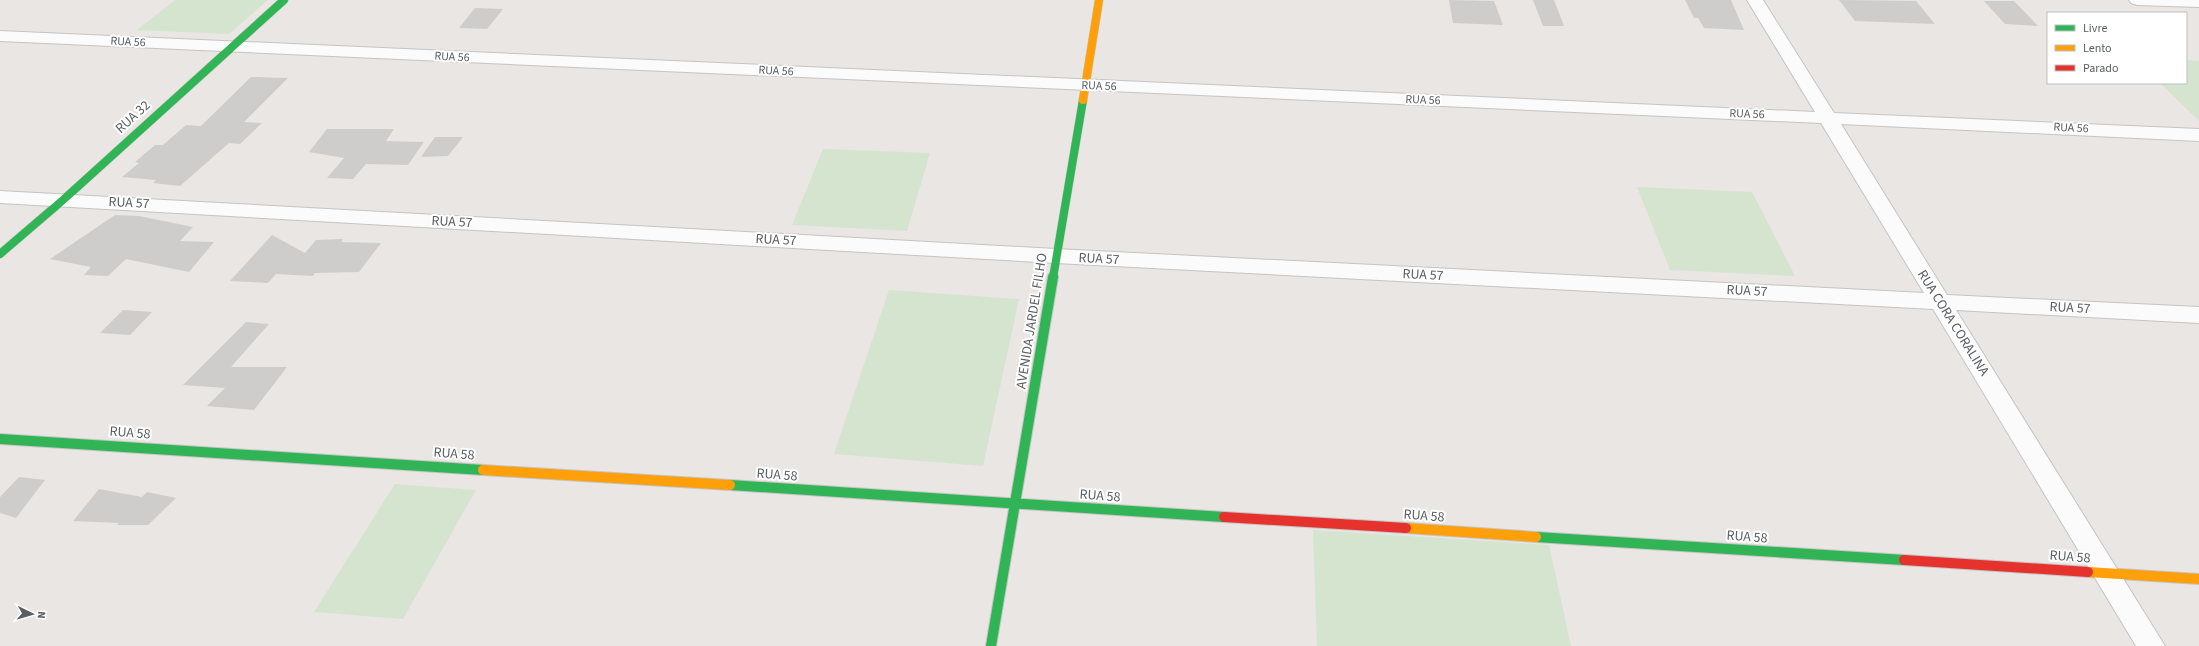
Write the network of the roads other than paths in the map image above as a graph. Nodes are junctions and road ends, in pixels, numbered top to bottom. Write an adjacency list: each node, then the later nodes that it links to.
1 (284, 0): 7 (street, RUA 32)
2 (1099, 0): 8 (street, AVENIDA JARDEL FILHO)
3 (1755, 0): 9 (street, RUA CORA CORALINA)
4 (2137, 0): 5 (street)
5 (2199, 2)
6 (0, 36): 7 (street, RUA 56)
7 (233, 47): 8 (street, RUA 56); 12 (street, RUA 32)
8 (1084, 85): 9 (street, RUA 56); 14 (street, AVENIDA JARDEL FILHO)
9 (1827, 117): 10 (street, RUA 56); 15 (street, RUA CORA CORALINA)
10 (2199, 135)
11 (0, 197): 12 (street, RUA 57)
12 (63, 200): 13 (street, RUA 32); 14 (street, RUA 57)
13 (0, 254)
14 (1056, 256): 15 (street, RUA 57); 18 (street, AVENIDA JARDEL FILHO)
15 (1940, 301): 16 (street, RUA 57); 19 (street, RUA CORA CORALINA)
16 (2199, 315)
17 (0, 439): 18 (street, RUA 58)
18 (1016, 505): 19 (street, RUA 58); 21 (street, AVENIDA JARDEL FILHO)
19 (2107, 573): 20 (street, RUA 58); 22 (street, RUA CORA CORALINA)
20 (2199, 579)
21 (991, 646)
22 (2151, 646)

